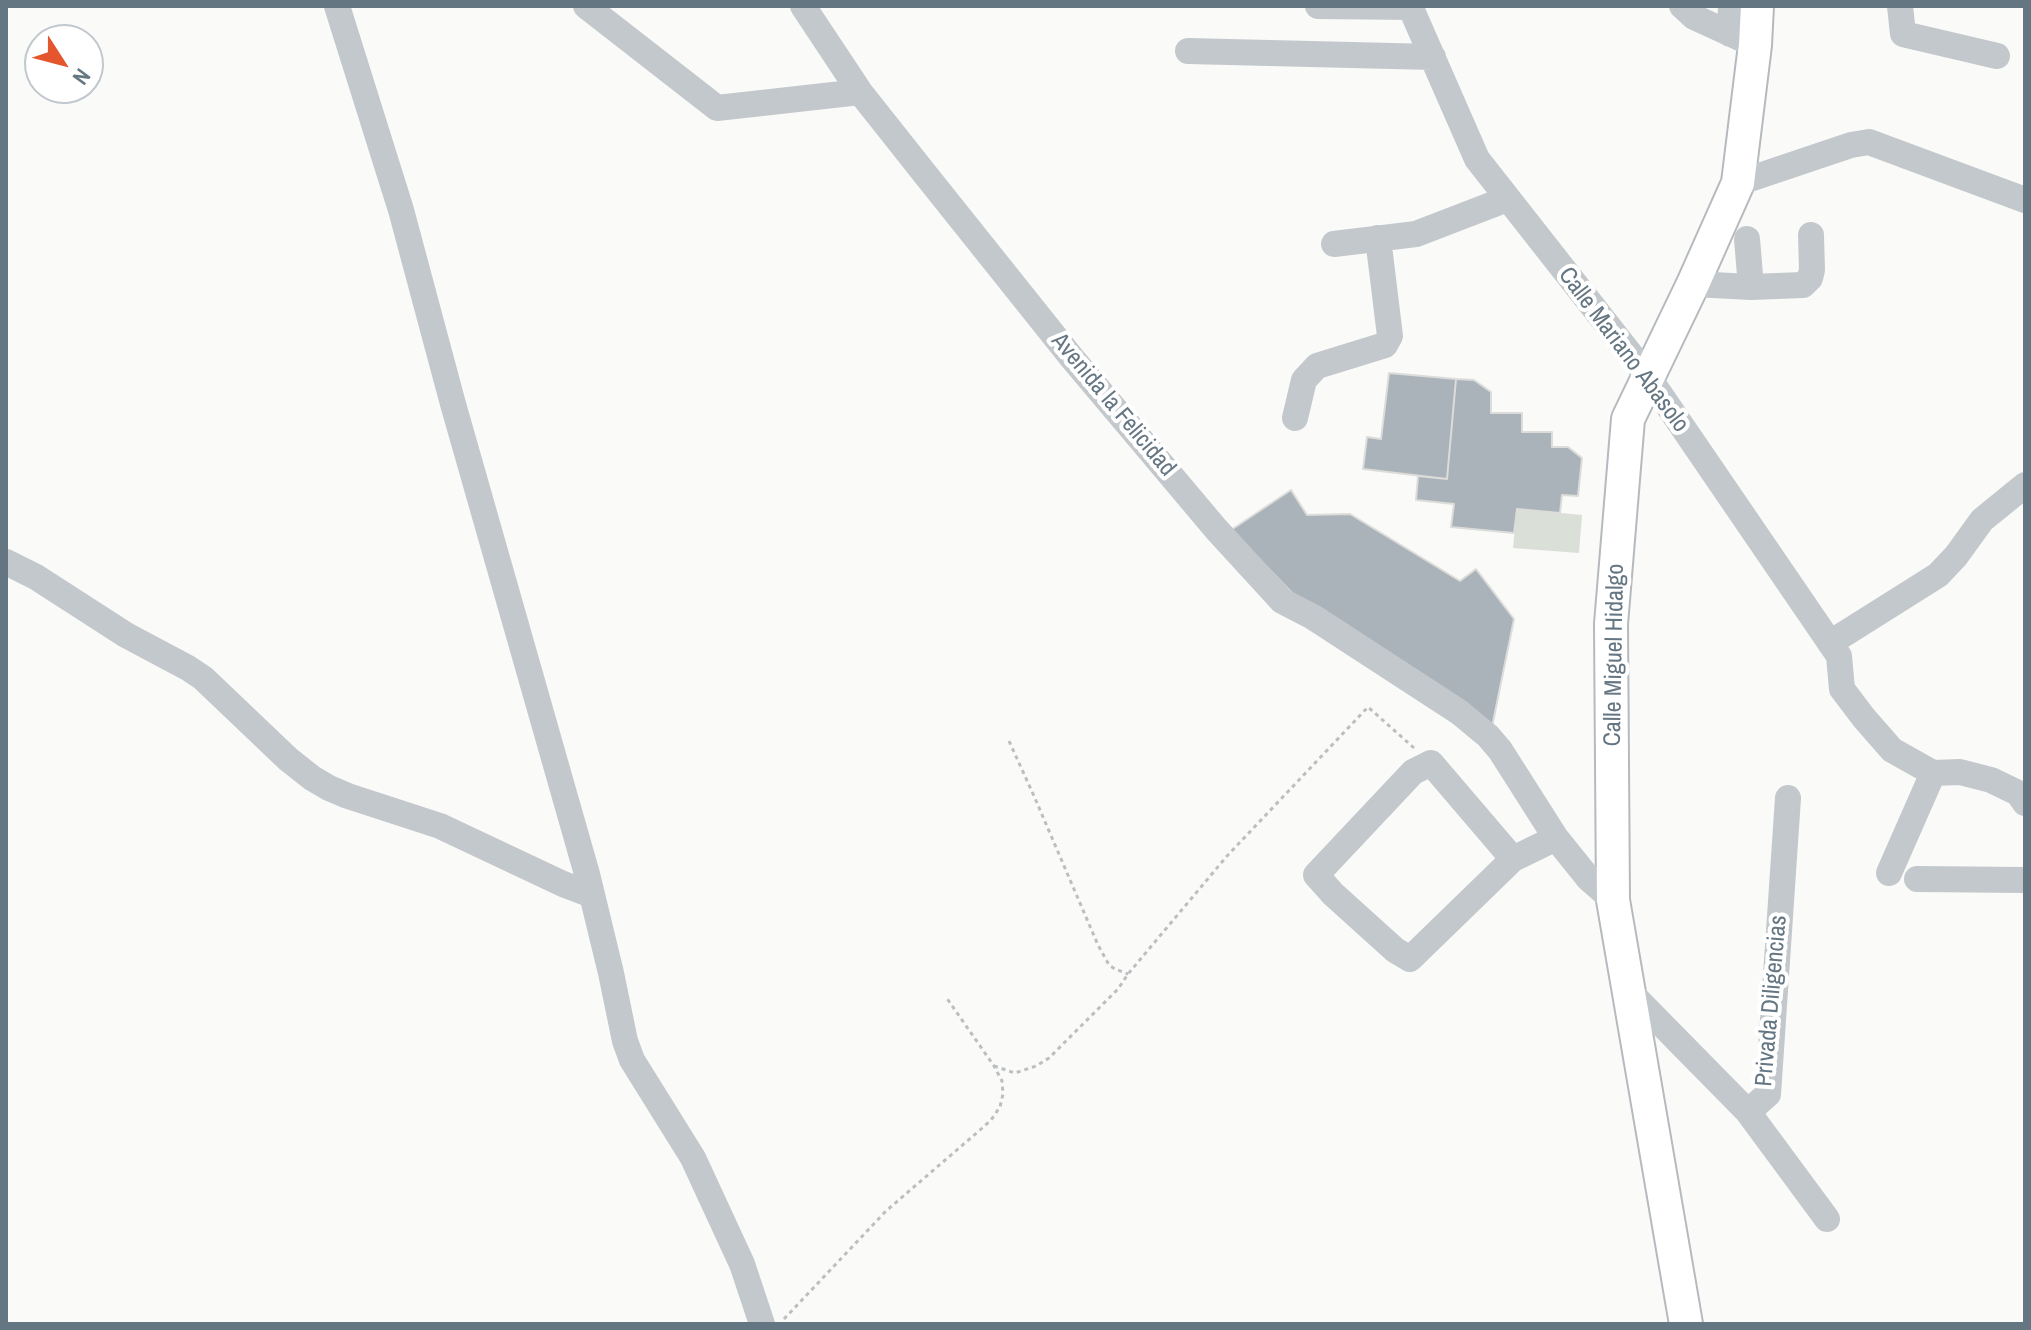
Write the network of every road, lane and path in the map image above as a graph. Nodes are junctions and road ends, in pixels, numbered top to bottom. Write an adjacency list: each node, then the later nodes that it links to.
1 (337, 6): 39 (street)
2 (586, 6): 14 (street)
3 (803, 6): 14 (street, Avenida la Felicidad)
4 (1318, 6): 9 (street)
5 (1682, 6): 10 (street)
6 (1731, 6): 10 (street)
7 (1757, 6): 10 (main road, Calle Miguel Hidalgo)
8 (1900, 6): 12 (street)
9 (1411, 7): 13 (street, Calle Mariano Abasolo)
10 (1742, 39): 15 (main road, Calle Miguel Hidalgo)
11 (1188, 51): 13 (street)
12 (1997, 56)
13 (1433, 57): 16 (street, Calle Mariano Abasolo)
14 (860, 92): 34 (street, Avenida la Felicidad)
15 (1738, 183): 17 (street); 22 (main road, Calle Miguel Hidalgo)
16 (1507, 199): 19 (street); 24 (street, Calle Mariano Abasolo)
17 (2025, 200)
18 (1811, 235): 23 (street)
19 (1378, 238): 21 (street); 25 (street)
20 (1747, 239): 23 (street)
21 (1334, 244)
22 (1693, 284): 23 (street); 24 (main road, Calle Miguel Hidalgo)
23 (1751, 287)
24 (1649, 378): 28 (street, Calle Mariano Abasolo); 40 (main road, Calle Miguel Hidalgo)
25 (1295, 418)
26 (2025, 485): 28 (street)
27 (6, 562): 39 (street)
28 (1830, 643): 31 (street, Calle Mariano Abasolo)
29 (1009, 741): 41 (path)
30 (1431, 763): 35 (street); 35 (street); 41 (path)
31 (1933, 773): 33 (street); 36 (street)
32 (1788, 798): 45 (street, Privada Diligencias)
33 (2025, 803)
34 (1556, 838): 35 (street); 40 (street, Avenida la Felicidad)
35 (1513, 859)
36 (1889, 873)
37 (1917, 879): 38 (street)
38 (2025, 880)
39 (592, 895): 47 (street)
40 (1613, 900): 42 (main road, Calle Miguel Hidalgo)
41 (1128, 974): 44 (path)
42 (1629, 991): 45 (street); 49 (main road, Calle Miguel Hidalgo)
43 (946, 997): 44 (path)
44 (994, 1066): 48 (path)
45 (1748, 1112): 46 (street, Privada Diligencias)
46 (1827, 1219)
47 (762, 1324)
48 (778, 1324)
49 (1686, 1324)

